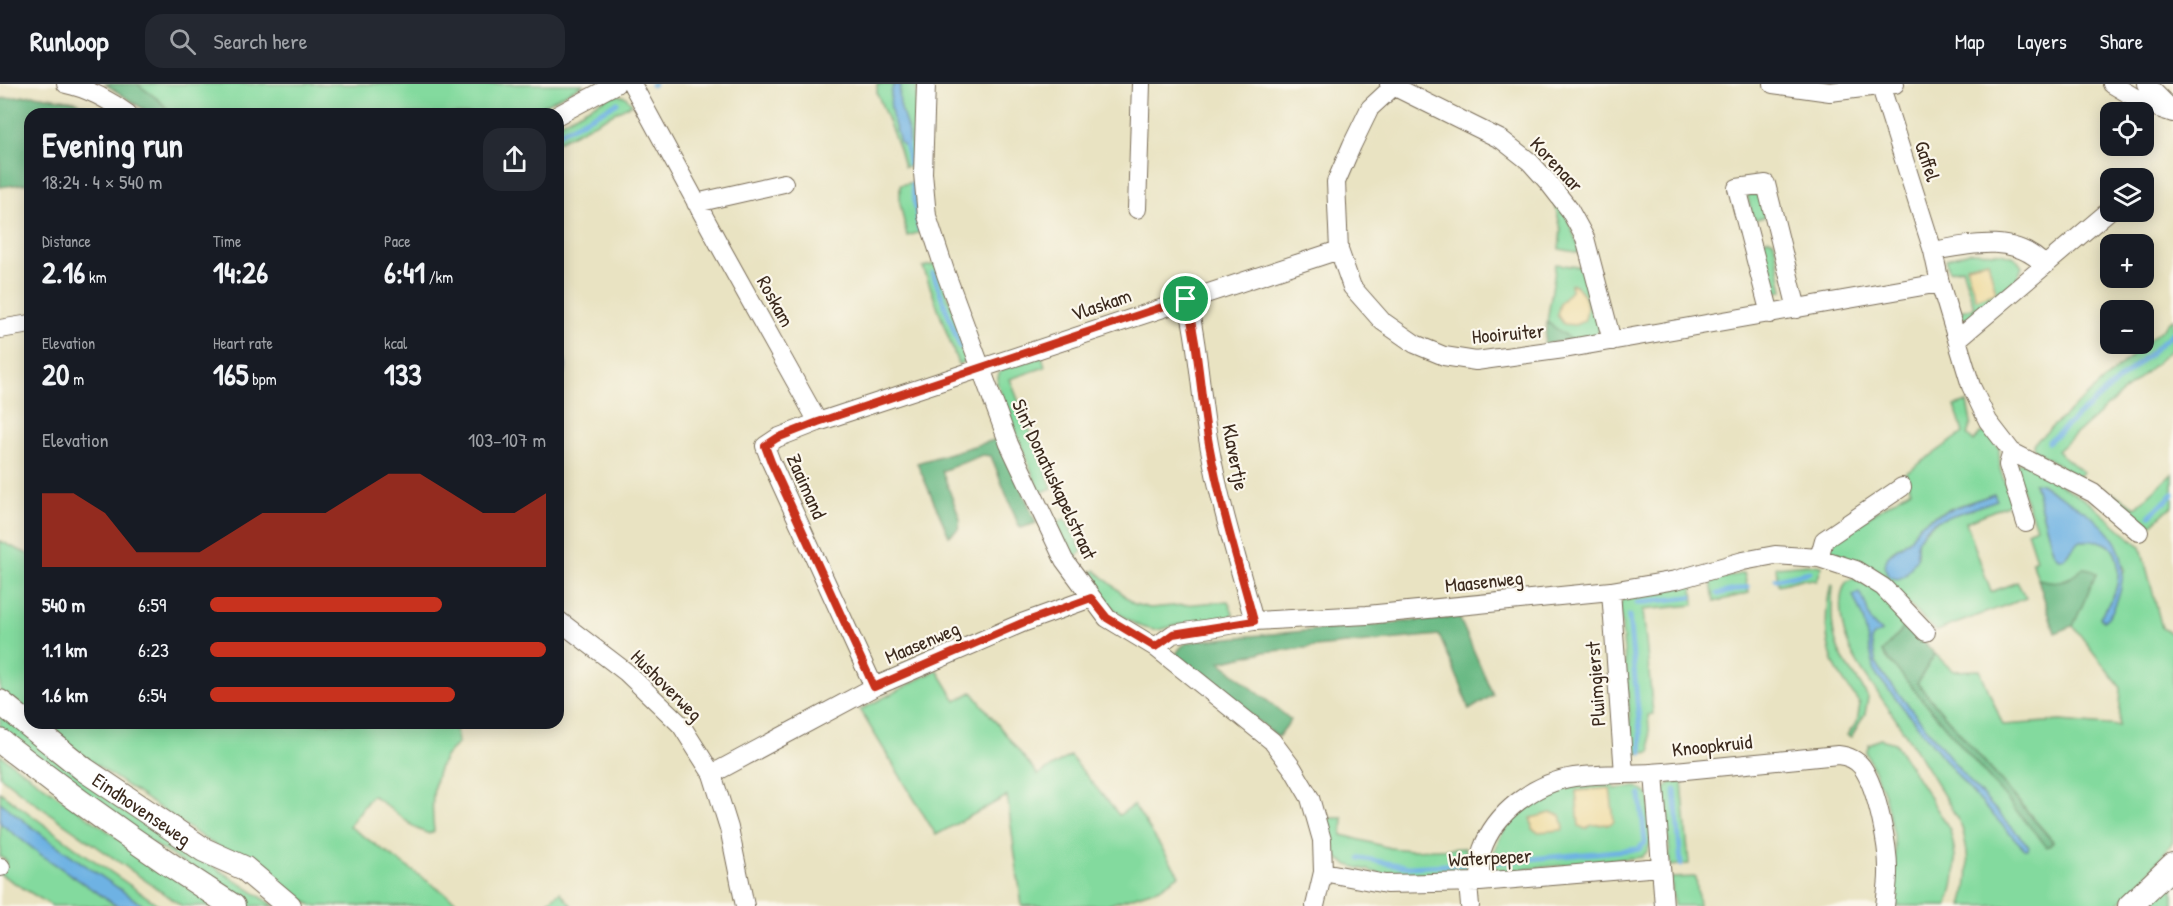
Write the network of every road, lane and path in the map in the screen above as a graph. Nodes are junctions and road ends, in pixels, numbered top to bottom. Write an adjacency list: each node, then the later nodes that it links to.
1 (66, 84): 11 (street)
2 (616, 84): 12 (street)
3 (632, 84): 15 (street, Roskam)
4 (926, 84): 29 (street, Sint Donatuskapelstraat)
5 (1141, 84): 16 (street)
6 (1393, 84): 18 (street, Hooiruiter); 28 (street, Korenaar)
7 (1773, 84): 10 (street)
8 (2112, 84): 13 (street)
9 (2146, 84): 13 (street)
10 (1885, 85): 19 (street, Gaffel)
11 (119, 108)
12 (564, 112)
13 (2173, 112)
14 (784, 183): 15 (street)
15 (696, 203): 30 (street, Roskam)
16 (1137, 209)
17 (2100, 218): 20 (street)
18 (1339, 250): 22 (street, Vlaskam); 28 (street, Hooiruiter)
19 (1933, 251): 20 (street); 21 (street, Gaffel)
20 (2044, 266): 27 (street)
21 (1940, 282): 23 (street, Hooiruiter); 27 (street, Gaffel)
22 (1186, 299): 29 (street, Vlaskam); 38 (street, Klavertje)
23 (1797, 309): 24 (street, Hooiruiter); 24 (street)
24 (1770, 314): 28 (street, Hooiruiter)
25 (24, 325): 26 (street)
26 (0, 329)
27 (1957, 340): 31 (street, Gaffel)
28 (1612, 341)
29 (981, 368): 30 (street, Zaaimand); 37 (street, Sint Donatuskapelstraat)
30 (818, 422): 42 (street, Zaaimand)
31 (2012, 452): 33 (street); 34 (street, Gaffel)
32 (1902, 487): 35 (street)
33 (2026, 523)
34 (2139, 532)
35 (1819, 558): 36 (street, Maasenweg); 40 (street, Maasenweg)
36 (1611, 591): 38 (street, Maasenweg); 49 (street, Pluimgierst)
37 (1091, 598): 41 (street, Sint Donatuskapelstraat); 42 (street, Maasenweg)
38 (1254, 621): 41 (street, Maasenweg)
39 (564, 625): 48 (street, Hushoverweg)
40 (1926, 632)
41 (1155, 647): 52 (street, Sint Donatuskapelstraat)
42 (874, 687): 48 (street, Maasenweg)
43 (0, 702): 44 (main road, Eindhovenseweg)
44 (24, 721)
45 (34, 729): 55 (main road, Eindhovenseweg)
46 (0, 741): 54 (main road, Eindhovenseweg)
47 (1654, 773): 49 (street, Knoopkruid); 51 (street); 60 (street, Knoopkruid)
48 (712, 774): 56 (street, Hushoverweg)
49 (1624, 774): 53 (street, Knoopkruid)
50 (2173, 865): 61 (main road)
51 (1660, 867): 53 (street, Waterpeper); 59 (street)
52 (1323, 872): 53 (street, Waterpeper); 57 (street, Sint Donatuskapelstraat)
53 (1474, 882): 58 (street, Knoopkruid)
54 (233, 906)
55 (289, 906)
56 (745, 906)
57 (1315, 906)
58 (1470, 906)
59 (1664, 906)
60 (1885, 906)
61 (2130, 906)

